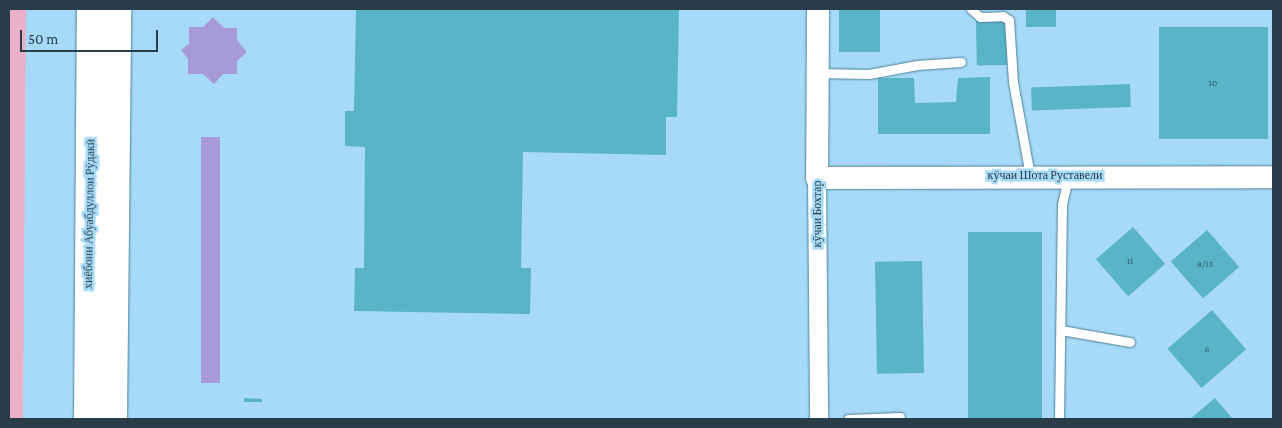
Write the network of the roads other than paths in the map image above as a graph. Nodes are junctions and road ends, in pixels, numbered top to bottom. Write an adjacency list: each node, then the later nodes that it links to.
1 (92, 9): 14 (highway, хиёбони Абуабдуллои Рӯдакӣ)
2 (117, 9): 15 (highway, хиёбони Абуабдуллои Рӯдакӣ)
3 (818, 9): 6 (street, кӯчаи Бохтар)
4 (971, 9): 8 (lane)
5 (961, 62): 6 (lane)
6 (818, 73): 10 (street, кӯчаи Бохтар)
7 (1069, 175): 8 (street, кӯчаи Шота Руставели); 9 (street, кӯчаи Шота Руставели); 11 (lane)
8 (1030, 176): 10 (street, кӯчаи Шота Руставели)
9 (1273, 177)
10 (817, 178): 16 (street, кӯчаи Бохтар)
11 (1061, 330): 12 (lane); 18 (lane)
12 (1130, 342)
13 (900, 417): 17 (lane)
14 (88, 419)
15 (113, 419)
16 (819, 419)
17 (848, 419)
18 (1059, 419)

